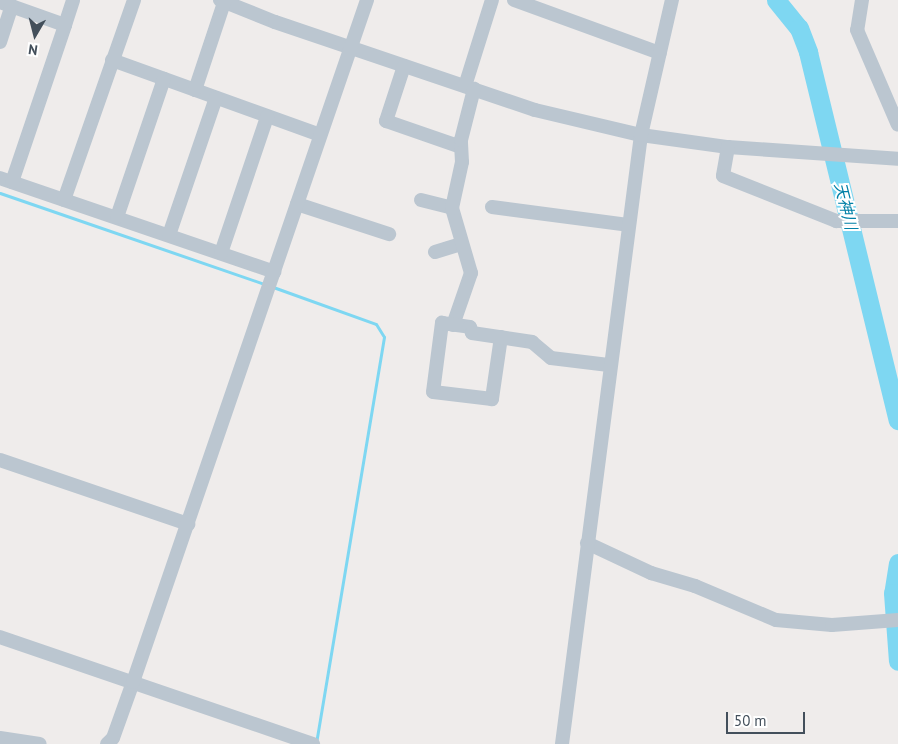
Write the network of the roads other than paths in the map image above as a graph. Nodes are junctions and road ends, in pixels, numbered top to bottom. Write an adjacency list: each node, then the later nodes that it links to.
1 (73, 0): 10 (street)
2 (134, 0): 14 (street)
3 (367, 0): 12 (street)
4 (492, 0): 17 (street)
5 (514, 0): 13 (street)
6 (672, 0): 13 (street)
7 (862, 0): 21 (street)
8 (223, 1): 12 (street); 18 (street)
9 (6, 4): 10 (street); 11 (street)
10 (65, 25): 27 (street)
11 (0, 42)
12 (350, 49): 15 (street); 22 (street)
13 (660, 53): 23 (street)
14 (112, 60): 16 (street); 28 (street)
15 (404, 66): 17 (street); 24 (street)
16 (164, 79): 18 (street); 33 (street)
17 (469, 88): 23 (street); 24 (street)
18 (195, 90): 19 (street)
19 (216, 98): 20 (street); 37 (street)
20 (268, 117): 22 (street); 40 (street)
21 (898, 125)
22 (320, 135): 30 (street)
23 (641, 135): 25 (street); 35 (street)
24 (461, 146): 32 (street)
25 (728, 147): 26 (street); 34 (street)
26 (898, 159)
27 (6, 180): 28 (street)
28 (64, 200): 33 (street)
29 (421, 200): 32 (street)
30 (297, 204): 36 (street); 41 (street)
31 (492, 207): 35 (street)
32 (452, 208): 38 (street)
33 (116, 217): 37 (street)
34 (898, 221)
35 (628, 225): 44 (street)
36 (389, 234)
37 (169, 235): 40 (street)
38 (462, 244): 39 (street); 42 (street)
39 (435, 252)
40 (222, 253): 41 (street)
41 (271, 281): 46 (street)
42 (453, 324): 43 (street); 43 (street)
43 (501, 337): 44 (street)
44 (609, 365): 47 (street)
45 (0, 460): 46 (street)
46 (188, 524): 50 (street)
47 (587, 543): 48 (street); 55 (street)
48 (898, 620)
49 (0, 637): 50 (street)
50 (133, 682): 52 (street); 54 (street)
51 (0, 738): 53 (street)
52 (110, 741)
53 (40, 744)
54 (312, 744)
55 (562, 744)

